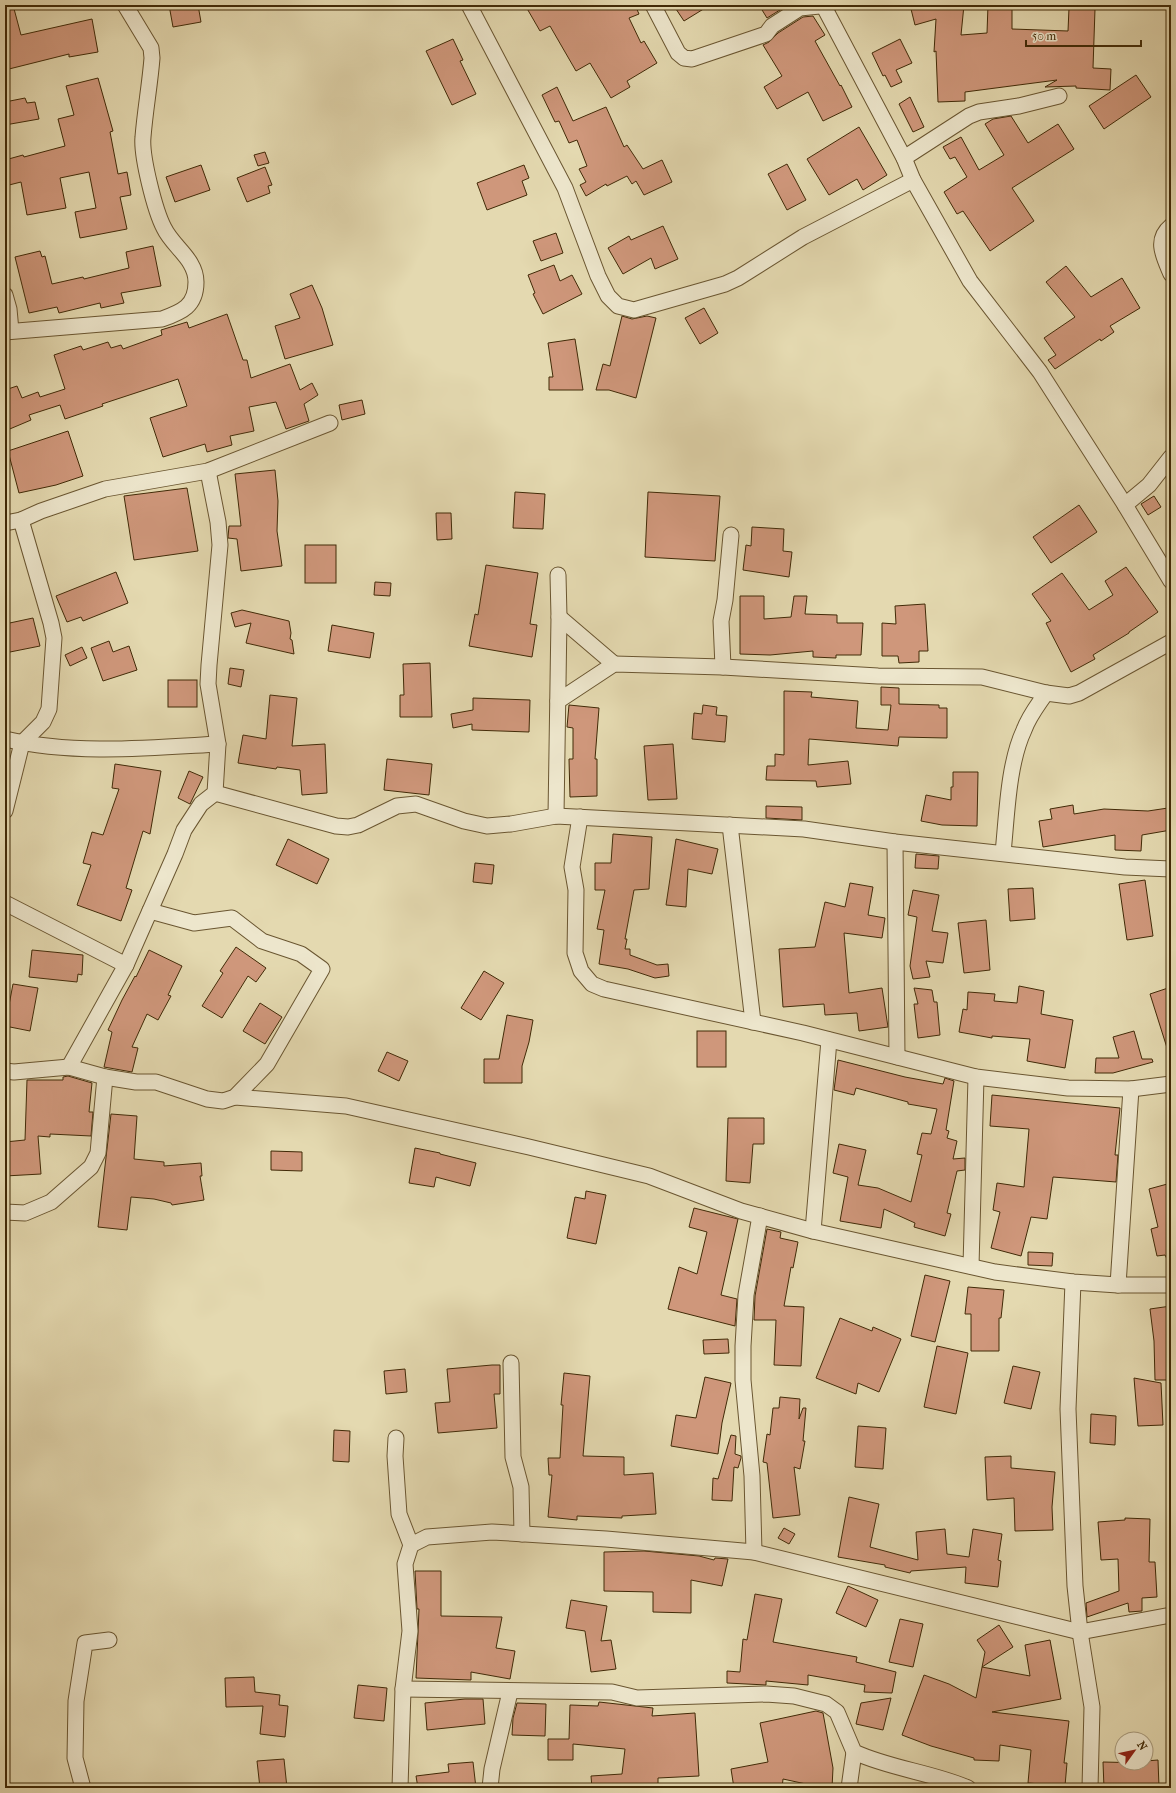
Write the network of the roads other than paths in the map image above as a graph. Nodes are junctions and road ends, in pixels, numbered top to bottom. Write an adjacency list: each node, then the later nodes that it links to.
1 (125, 5): 11 (street)
2 (469, 5): 7 (street)
3 (653, 5): 4 (street)
4 (825, 6): 6 (street)
5 (1059, 96): 6 (street)
6 (904, 158): 7 (street)
7 (913, 180): 17 (street)
8 (1171, 226): 9 (street)
9 (1171, 274)
10 (5, 295): 11 (street)
11 (8, 332)
12 (330, 423): 14 (street)
13 (1171, 457): 16 (street)
14 (208, 471): 18 (street); 31 (street)
15 (1171, 475): 16 (street)
16 (1150, 485): 17 (street)
17 (1125, 505): 22 (street)
18 (21, 520): 19 (street); 30 (street)
19 (5, 523)
20 (731, 536): 26 (street)
21 (558, 574): 23 (street)
22 (1171, 581)
23 (559, 617): 25 (street); 28 (street)
24 (1171, 642): 27 (street)
25 (614, 664): 26 (street); 28 (street)
26 (723, 667): 27 (street)
27 (1046, 693): 38 (street)
28 (558, 701): 34 (street)
29 (5, 740): 30 (street)
30 (22, 743): 31 (street); 33 (street)
31 (218, 744): 32 (street)
32 (215, 793): 34 (street); 41 (street)
33 (5, 811)
34 (556, 816): 35 (street)
35 (580, 817): 36 (street); 43 (street)
36 (730, 825): 37 (street); 43 (street)
37 (895, 842): 38 (street); 45 (street)
38 (1003, 853): 39 (street)
39 (1171, 869)
40 (5, 903): 42 (street)
41 (150, 910): 42 (street); 52 (street)
42 (126, 965): 46 (street)
43 (753, 1022): 44 (street)
44 (829, 1040): 45 (street); 55 (street)
45 (897, 1057): 48 (street)
46 (69, 1067): 47 (street); 49 (street)
47 (5, 1070)
48 (976, 1077): 51 (street); 56 (street)
49 (105, 1078): 52 (street); 53 (street)
50 (1171, 1084): 51 (street)
51 (1131, 1089): 59 (street)
52 (235, 1097): 54 (street)
53 (5, 1212)
54 (760, 1216): 55 (street); 64 (street)
55 (813, 1231): 56 (street)
56 (971, 1266): 57 (street)
57 (1073, 1282): 59 (street); 66 (street)
58 (1171, 1284): 59 (street)
59 (1118, 1285)
60 (511, 1363): 62 (street)
61 (396, 1438): 63 (street)
62 (522, 1534): 63 (street); 64 (street)
63 (411, 1545): 68 (street)
64 (754, 1552): 66 (street)
65 (1171, 1614): 66 (street)
66 (1080, 1632): 76 (street)
67 (109, 1640): 71 (street)
68 (403, 1689): 69 (street); 72 (street)
69 (510, 1692): 70 (street); 73 (street)
70 (854, 1752): 74 (street); 75 (street)
71 (83, 1788)
72 (400, 1788)
73 (490, 1788)
74 (849, 1788)
75 (968, 1788)
76 (1090, 1788)

